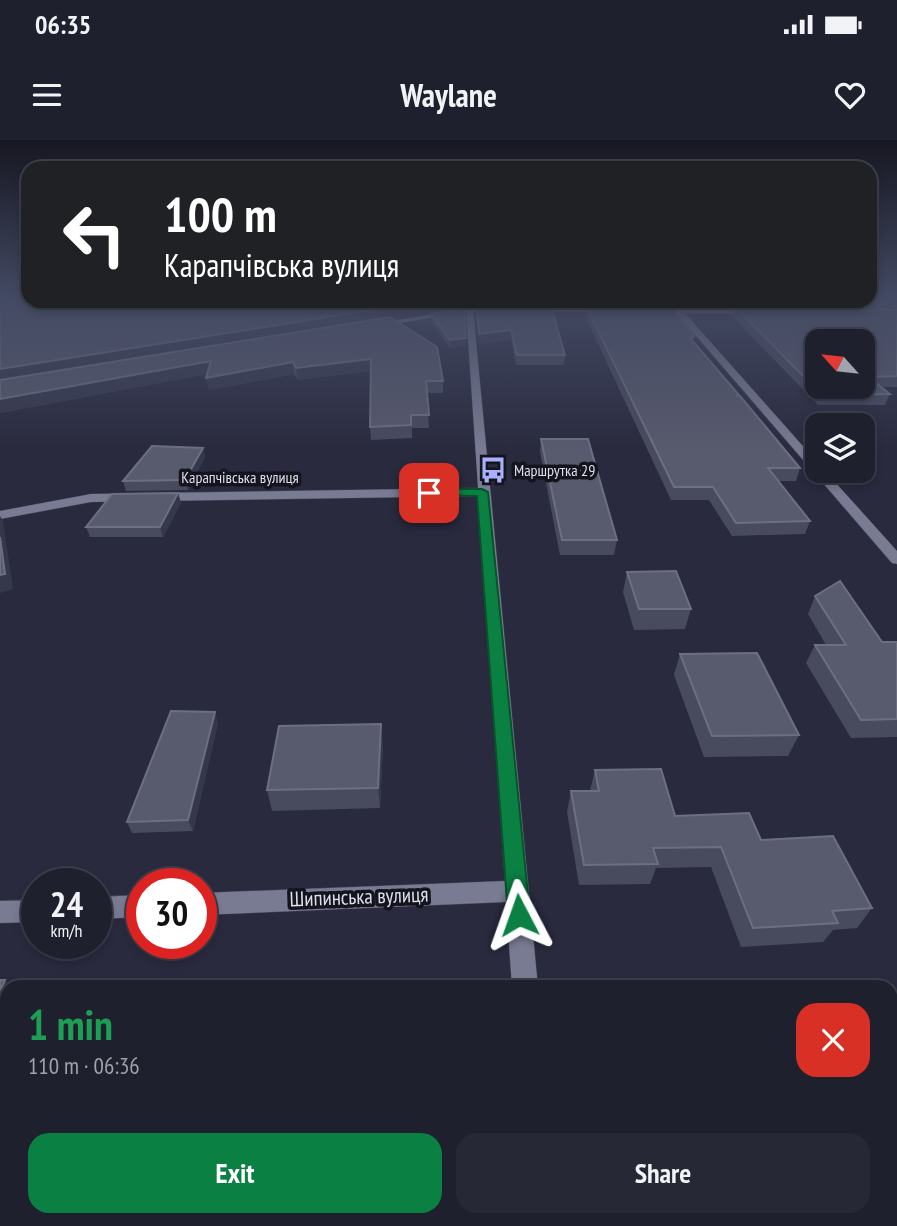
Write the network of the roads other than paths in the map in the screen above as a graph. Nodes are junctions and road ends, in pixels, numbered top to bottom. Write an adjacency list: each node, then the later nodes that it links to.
1 (471, 350): 5 (street)
2 (713, 350): 3 (street)
3 (805, 455)
4 (829, 483): 7 (street)
5 (482, 492): 6 (street, Карапчівська вулиця); 8 (street)
6 (0, 515)
7 (897, 560)
8 (517, 891): 9 (street, Шипинська вулиця); 12 (street)
9 (217, 903)
10 (21, 911): 11 (street)
11 (0, 912)
12 (524, 980)

